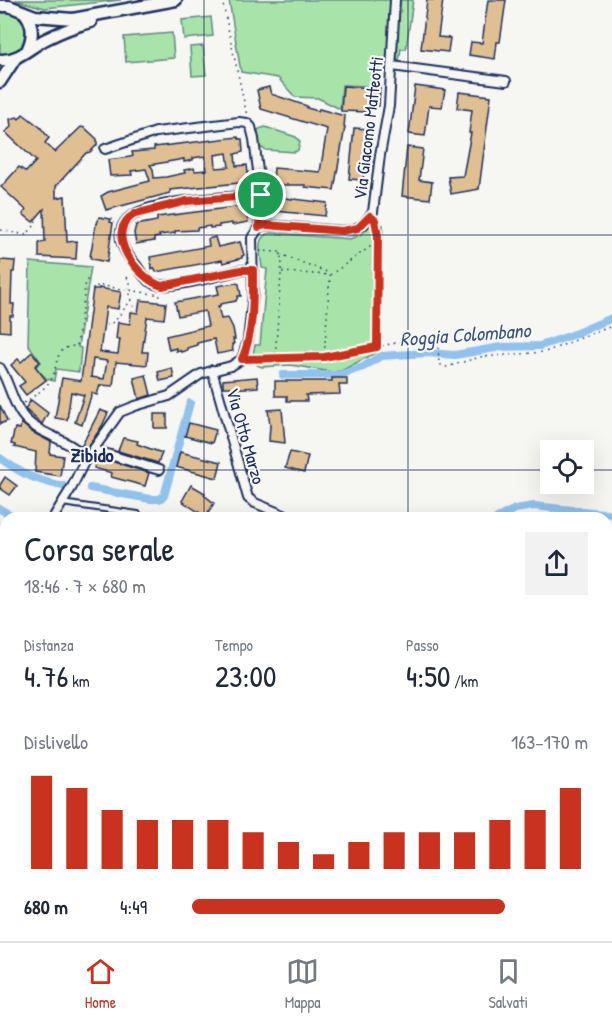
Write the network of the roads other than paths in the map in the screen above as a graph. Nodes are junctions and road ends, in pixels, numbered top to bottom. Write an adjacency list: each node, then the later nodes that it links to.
1 (176, 0): 4 (main road)
2 (395, 0): 9 (street, Via Giacomo Matteotti)
3 (0, 6): 5 (main road)
4 (143, 7): 5 (main road); 6 (main road)
5 (24, 12): 6 (main road)
6 (28, 48): 7 (main road)
7 (15, 59): 8 (main road); 11 (main road)
8 (0, 60)
9 (392, 66): 10 (street); 14 (street, Via Giacomo Matteotti)
10 (506, 81)
11 (0, 82)
12 (105, 149): 13 (street)
13 (261, 195): 14 (street); 15 (street)
14 (259, 227): 15 (street)
15 (253, 270): 17 (street)
16 (0, 368): 18 (street)
17 (212, 370): 18 (street); 23 (street, Via Otto Marzo)
18 (87, 454): 19 (street); 20 (street)
19 (159, 470)
20 (62, 503): 21 (street); 22 (lane)
21 (57, 512)
22 (124, 512)
23 (277, 512)

